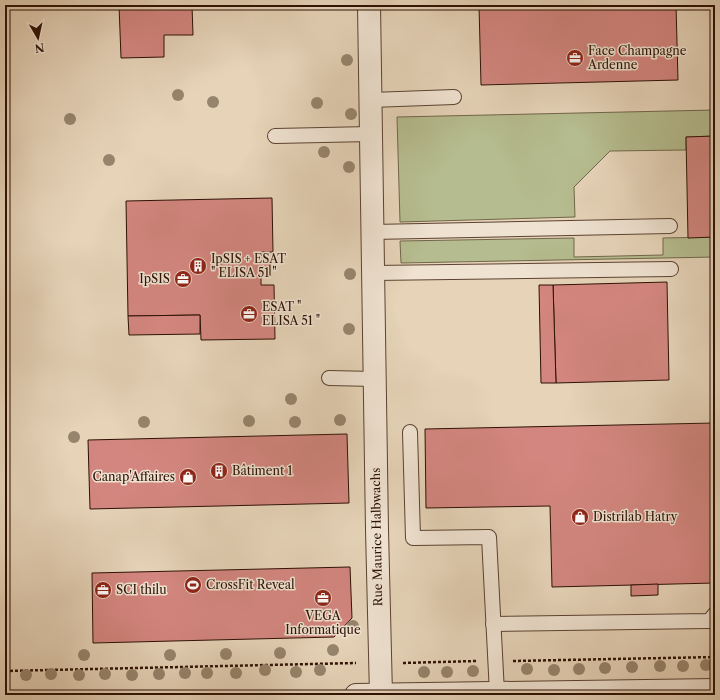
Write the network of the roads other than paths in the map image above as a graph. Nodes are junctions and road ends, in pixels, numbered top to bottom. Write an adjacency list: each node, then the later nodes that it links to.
1 (369, 5): 3 (street, Rue Maurice Halbwachs)
2 (454, 97): 3 (lane)
3 (371, 100): 4 (street, Rue Maurice Halbwachs)
4 (371, 134): 5 (lane); 7 (street, Rue Maurice Halbwachs)
5 (275, 136)
6 (670, 226): 7 (lane)
7 (372, 232): 9 (street, Rue Maurice Halbwachs)
8 (671, 269): 9 (lane)
9 (373, 273): 11 (street, Rue Maurice Halbwachs)
10 (329, 378): 11 (lane)
11 (375, 379): 18 (street, Rue Maurice Halbwachs)
12 (410, 432): 14 (lane)
13 (715, 614): 14 (lane)
14 (493, 624): 16 (lane)
15 (715, 690): 16 (street)
16 (497, 693): 18 (street)
17 (356, 695): 18 (street)
18 (381, 695)

